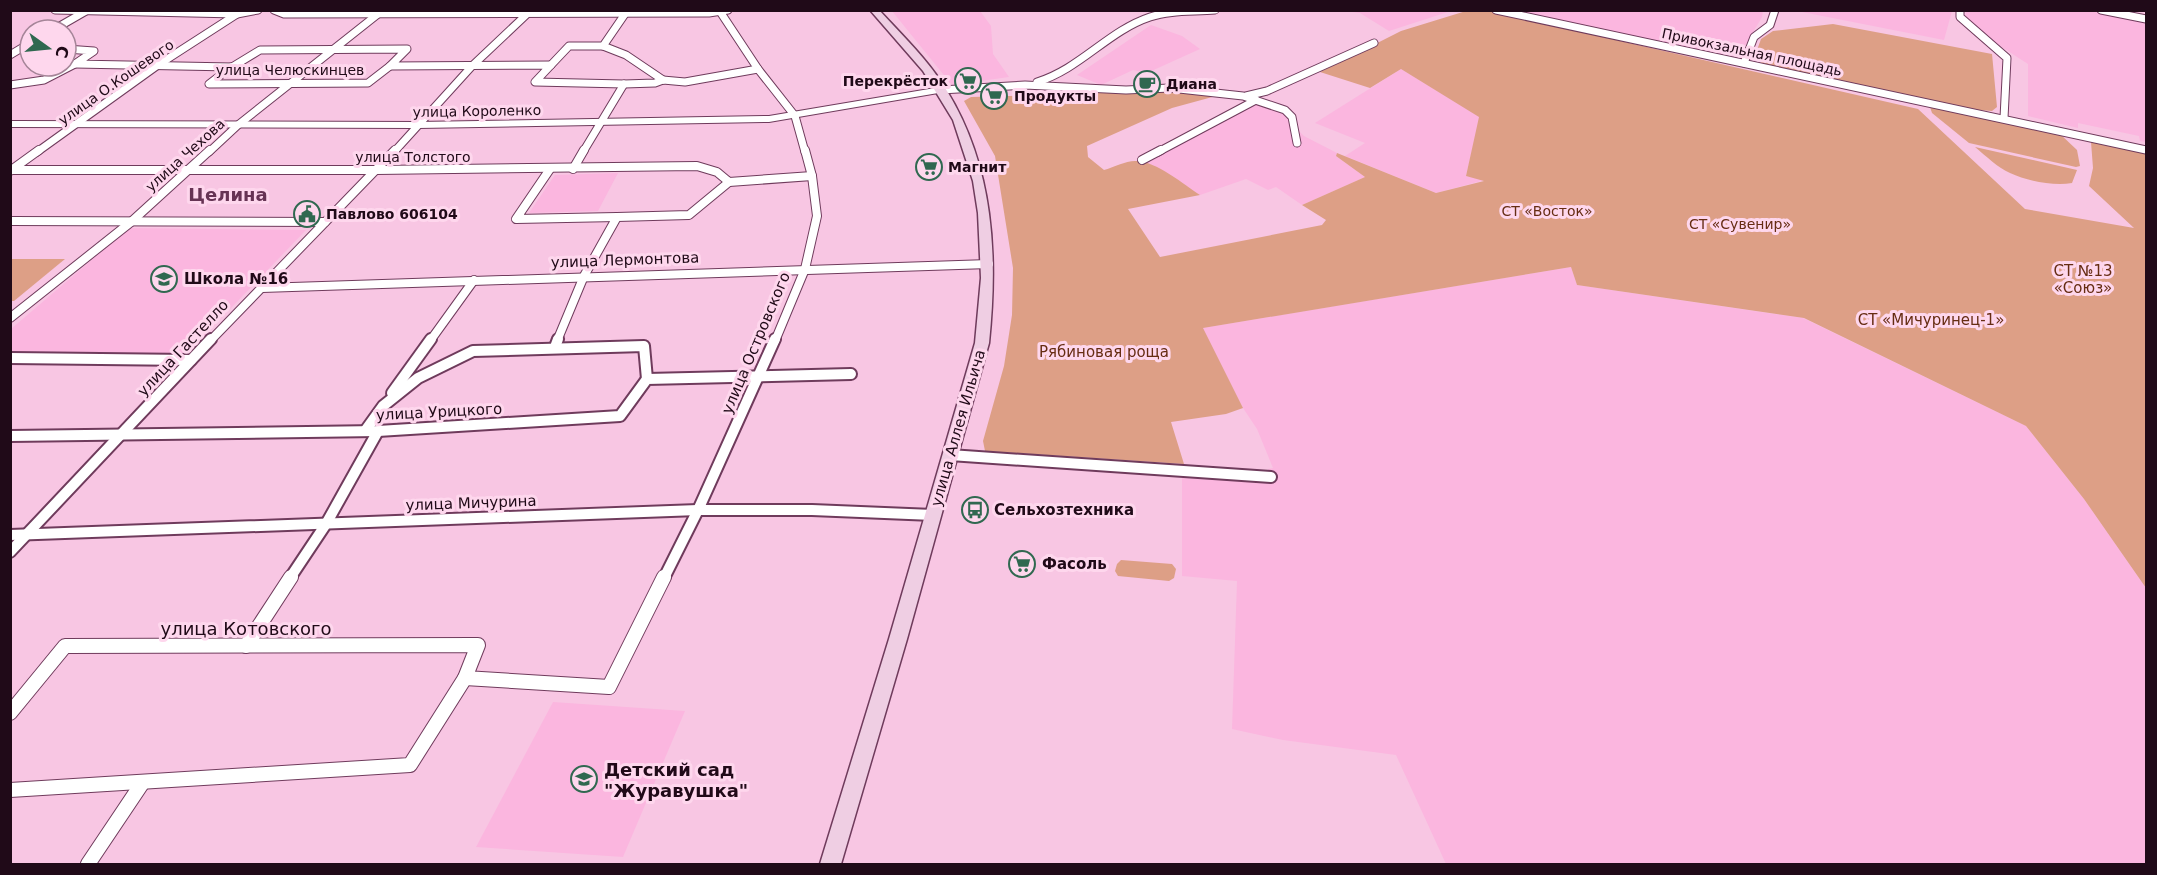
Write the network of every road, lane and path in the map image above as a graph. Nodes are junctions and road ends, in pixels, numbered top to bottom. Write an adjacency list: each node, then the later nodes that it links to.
1 (55, 10): 12 (street)
2 (258, 10): 18 (street)
3 (274, 10): 16 (street)
4 (440, 10): 17 (street)
5 (874, 10): 40 (main road, улица Аллея Ильича)
6 (1152, 10): 19 (street)
7 (1215, 10): 19 (street)
8 (1496, 10): 26 (street, Привокзальная площадь)
9 (1775, 10): 26 (street)
10 (1960, 10): 44 (street)
11 (2101, 10): 20 (street)
12 (86, 11): 18 (street)
13 (723, 11): 15 (street); 33 (street, улица Островского)
14 (526, 13): 15 (street); 17 (street); 31 (street, улица Гастелло)
15 (626, 13): 22 (street)
16 (378, 14): 17 (street); 24 (street, улица Чехова)
17 (451, 14)
18 (237, 15): 28 (street, улица О.Кошевого)
19 (1145, 19): 39 (street)
20 (2146, 19)
21 (1374, 43): 41 (street)
22 (603, 46): 29 (street); 35 (street)
23 (78, 50): 25 (street)
24 (333, 50): 30 (street, улица Челюскинцев); 32 (street, улица Челюскинцев); 36 (street, улица Чехова)
25 (78, 62)
26 (1744, 63): 44 (street, Привокзальная площадь)
27 (78, 64): 28 (street, улица Челюскинцев)
28 (158, 65): 32 (street, улица Челюскинцев); 47 (street, улица О.Кошевого)
29 (551, 65): 31 (street); 37 (street)
30 (390, 66): 31 (street); 36 (street, улица Челюскинцев)
31 (472, 66): 49 (street, улица Гастелло)
32 (231, 67): 36 (street, улица Челюскинцев)
33 (758, 69): 35 (street); 43 (street, улица Островского)
34 (51, 78): 38 (street)
35 (663, 80): 37 (street)
36 (290, 84): 48 (street, улица Чехова)
37 (624, 84): 45 (street)
38 (10, 85)
39 (1025, 85): 40 (street); 41 (street)
40 (941, 90): 43 (street, улица Короленко); 64 (main road, улица Аллея Ильича)
41 (1243, 96): 42 (street)
42 (1256, 100): 50 (street); 52 (street)
43 (795, 116): 45 (street, улица Короленко); 58 (street, улица Островского)
44 (2004, 118): 51 (street, Привокзальная площадь)
45 (602, 123): 49 (street, улица Короленко); 54 (street)
46 (10, 124): 47 (street, улица Короленко)
47 (77, 125): 48 (street, улица Короленко); 55 (street, улица О.Кошевого)
48 (238, 125): 49 (street, улица Короленко); 56 (street, улица Чехова)
49 (418, 125): 57 (street, улица Гастелло)
50 (1297, 143)
51 (2146, 150)
52 (1142, 160)
53 (550, 169): 54 (street, улица Толстого); 57 (street, улица Толстого); 60 (street)
54 (573, 169): 59 (street, улица Толстого)
55 (11, 170): 56 (street, улица Толстого)
56 (189, 171): 57 (street, улица Толстого); 62 (street, улица Чехова)
57 (377, 171): 63 (street, улица Гастелло)
58 (812, 176): 59 (street); 65 (street, улица Островского)
59 (729, 182): 60 (street)
60 (617, 217): 66 (street)
61 (10, 221): 62 (street)
62 (131, 222): 63 (street); 69 (street, улица Чехова)
63 (325, 222): 68 (street, улица Гастелло)
64 (989, 264): 65 (street, улица Лермонтова); 81 (main road, улица Аллея Ильича)
65 (805, 269): 66 (street, улица Лермонтова); 74 (street, улица Островского)
66 (584, 276): 67 (street, улица Лермонтова); 70 (street)
67 (474, 280): 68 (street, улица Лермонтова); 76 (street)
68 (262, 288): 72 (street, улица Гастелло)
69 (10, 318)
70 (555, 347): 75 (street); 76 (street)
71 (10, 358): 72 (street)
72 (190, 360): 80 (street, улица Гастелло)
73 (851, 374): 74 (street)
74 (760, 376): 75 (street); 83 (street, улица Островского)
75 (647, 379): 78 (street, улица Урицкого)
76 (383, 406): 77 (street)
77 (364, 431): 78 (street, улица Урицкого); 80 (street, улица Урицкого)
78 (378, 431): 85 (street)
79 (10, 436): 80 (street, улица Урицкого)
80 (122, 436): 86 (street, улица Гастелло)
81 (950, 455): 82 (street); 84 (main road, улица Аллея Ильича)
82 (1271, 477)
83 (698, 510): 84 (street, улица Мичурина); 85 (street, улица Мичурина); 90 (street, улица Островского)
84 (933, 515): 95 (main road, улица Аллея Ильича)
85 (326, 524): 86 (street, улица Мичурина); 89 (street)
86 (26, 535): 87 (street, улица Мичурина); 88 (street, улица Гастелло)
87 (10, 536)
88 (10, 552)
89 (246, 646): 90 (street, улица Котовского); 91 (street, улица Котовского)
90 (465, 678): 92 (street, улица Котовского)
91 (10, 713)
92 (143, 782): 93 (street, улица Котовского); 94 (street)
93 (10, 790)
94 (88, 864)
95 (830, 864)

